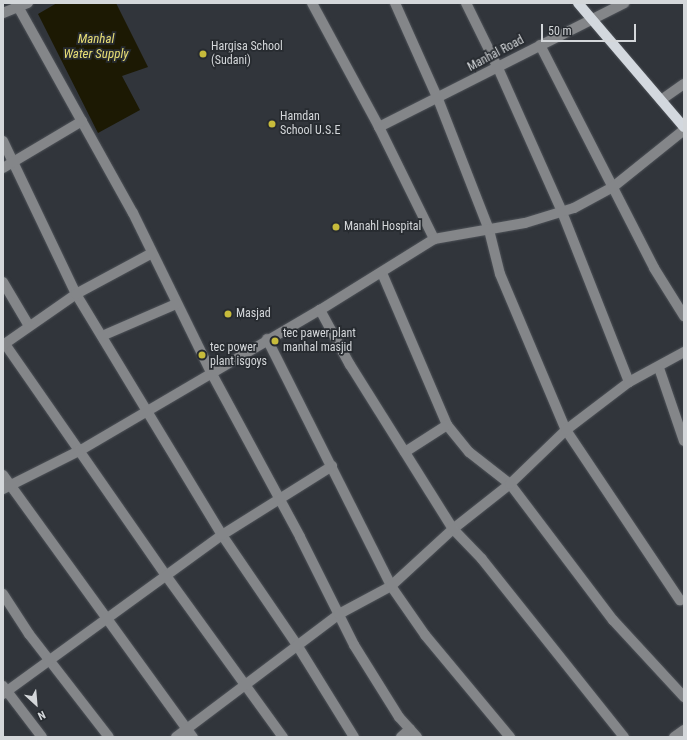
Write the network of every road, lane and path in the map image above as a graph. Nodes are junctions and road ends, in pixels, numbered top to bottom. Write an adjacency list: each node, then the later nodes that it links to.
1 (28, 3): 7 (street)
2 (312, 3): 16 (street)
3 (395, 3): 13 (street)
4 (466, 3): 11 (street)
5 (578, 3): 9 (main road)
6 (624, 3): 9 (street, Manhal Road)
7 (17, 5): 8 (street); 15 (street)
8 (3, 13)
9 (594, 21): 10 (street, Manhal Road); 14 (main road)
10 (540, 45): 11 (street, Manhal Road); 21 (street)
11 (498, 68): 13 (street, Manhal Road); 22 (street)
12 (684, 84): 14 (street)
13 (438, 99): 16 (street, Manhal Road); 23 (street)
14 (661, 100): 17 (main road)
15 (82, 121): 19 (street); 25 (street)
16 (379, 127): 24 (street)
17 (684, 128): 21 (street)
18 (3, 141): 19 (street)
19 (14, 161): 20 (street); 28 (street)
20 (3, 168)
21 (613, 187): 22 (street); 31 (street)
22 (562, 212): 23 (street); 39 (street)
23 (490, 230): 24 (street); 42 (street)
24 (434, 239): 26 (street)
25 (152, 254): 28 (street); 29 (street)
26 (382, 273): 30 (street); 41 (street)
27 (3, 282): 32 (street)
28 (76, 294): 32 (street); 33 (street)
29 (176, 304): 33 (street); 38 (street)
30 (320, 310): 34 (street); 45 (street)
31 (684, 316)
32 (29, 326): 35 (street)
33 (102, 336): 40 (street)
34 (267, 339): 38 (street); 46 (street)
35 (4, 345): 44 (street)
36 (684, 352): 37 (street)
37 (659, 368): 39 (street); 43 (street)
38 (212, 374): 40 (street); 50 (street)
39 (629, 382): 42 (street)
40 (146, 412): 44 (street); 52 (street)
41 (447, 425): 45 (street); 48 (street)
42 (566, 430): 48 (street); 56 (street)
43 (684, 441)
44 (81, 450): 49 (street); 53 (street)
45 (405, 452): 51 (street)
46 (332, 466): 50 (street); 54 (street)
47 (3, 475): 49 (street)
48 (510, 484): 51 (street); 63 (street)
49 (7, 487): 58 (street)
50 (279, 500): 52 (street); 57 (street)
51 (453, 529): 54 (street); 75 (street)
52 (222, 535): 53 (street); 59 (street)
53 (167, 577): 58 (street); 61 (street)
54 (391, 586): 57 (street); 74 (street)
55 (3, 594): 60 (street)
56 (680, 600)
57 (339, 614): 59 (street); 64 (street)
58 (106, 621): 60 (street); 66 (street)
59 (297, 645): 61 (street); 71 (street)
60 (50, 661): 62 (street); 68 (street)
61 (243, 685): 66 (street); 70 (street)
62 (4, 690): 67 (street)
63 (684, 697)
64 (410, 729): 72 (street); 73 (street)
65 (684, 730): 76 (street)
66 (190, 733): 69 (street)
67 (42, 737)
68 (109, 737)
69 (176, 737)
70 (283, 737)
71 (354, 737)
72 (401, 737)
73 (417, 737)
74 (510, 737)
75 (624, 737)
76 (674, 737)

